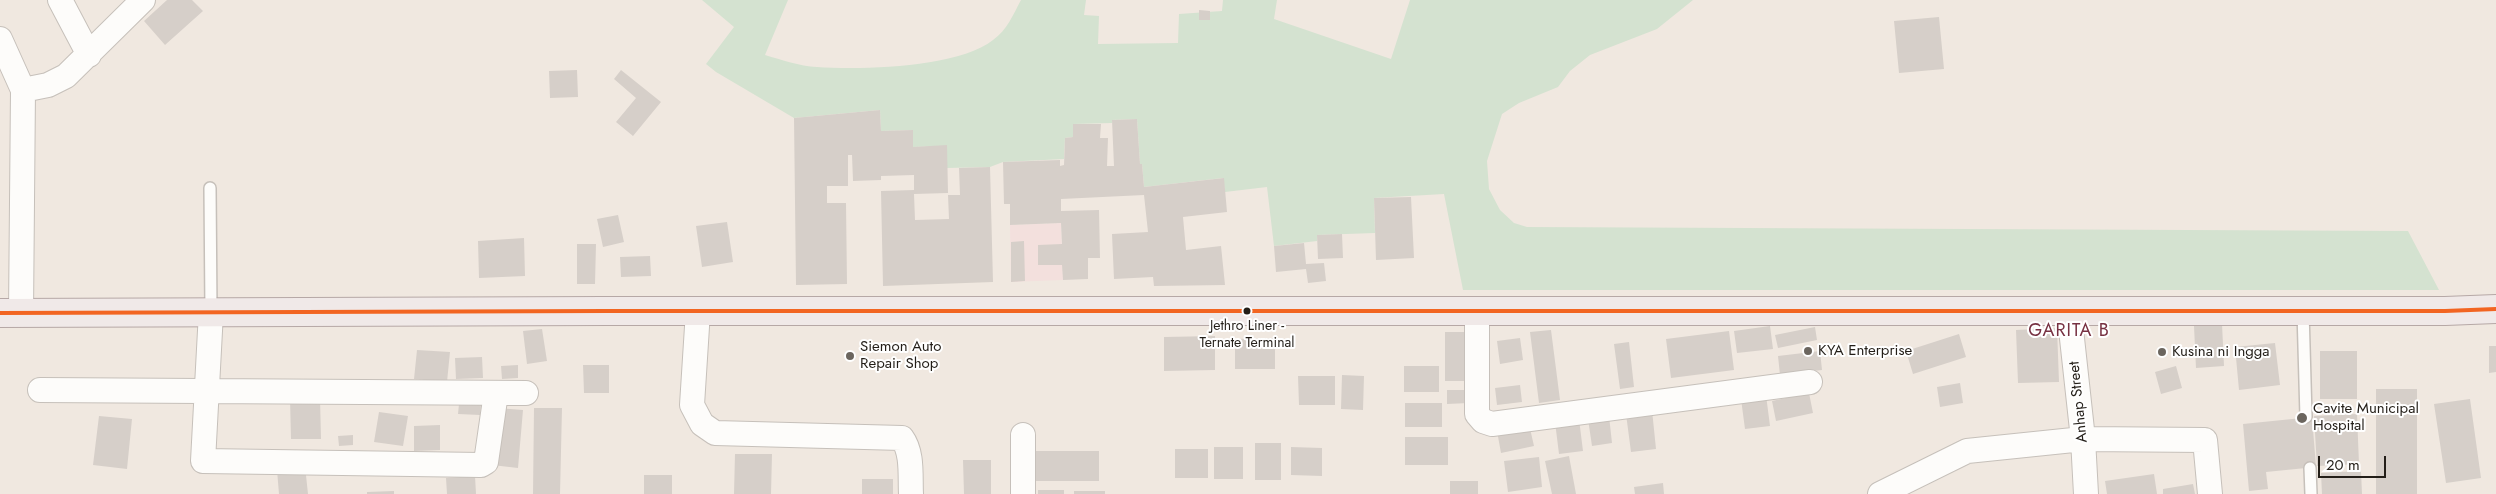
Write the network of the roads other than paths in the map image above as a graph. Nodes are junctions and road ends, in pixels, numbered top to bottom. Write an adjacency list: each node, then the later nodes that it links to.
1 (60, 0): 4 (street)
2 (143, 0): 4 (street)
3 (0, 39): 5 (street)
4 (89, 55): 5 (street)
5 (23, 90): 13 (street)
6 (210, 188): 12 (lane)
7 (2496, 309): 11 (main road)
8 (698, 311): 9 (main road); 12 (main road); 23 (street)
9 (1477, 311): 10 (main road); 14 (street)
10 (2069, 311): 11 (main road); 21 (street, Anhap Street)
11 (2303, 311): 19 (lane)
12 (211, 312): 13 (main road); 16 (street)
13 (11, 313)
14 (1810, 382)
15 (40, 390): 16 (street)
16 (206, 392): 17 (street); 17 (street)
17 (496, 393): 18 (street)
18 (526, 393)
19 (2306, 417)
20 (1023, 435): 24 (street)
21 (2083, 439): 25 (street); 26 (street, Anhap Street); 27 (street)
22 (2310, 468): 28 (lane)
23 (911, 494)
24 (1023, 494)
25 (1880, 494)
26 (2086, 494)
27 (2210, 494)
28 (2311, 494)

